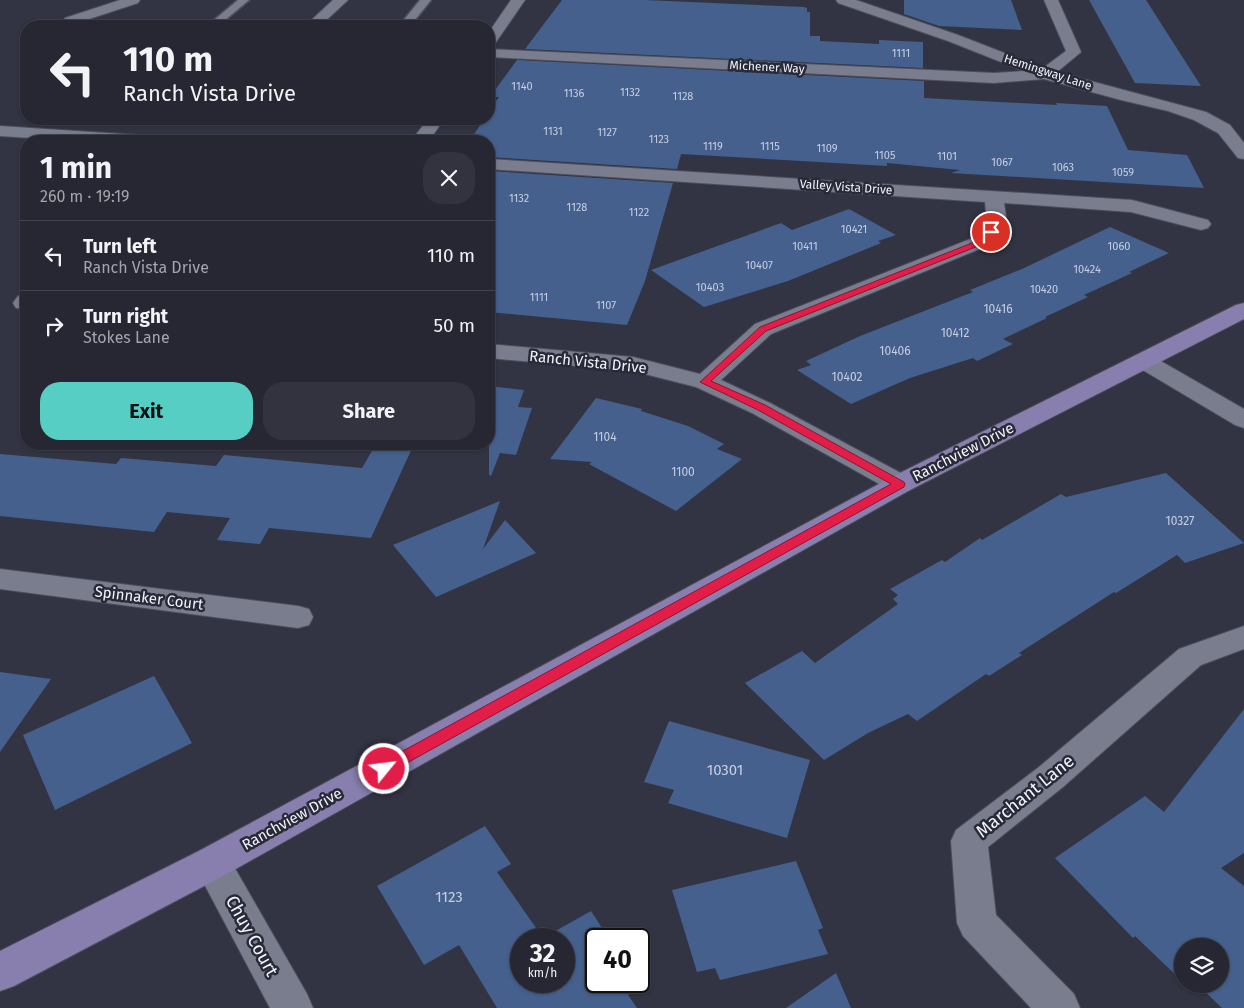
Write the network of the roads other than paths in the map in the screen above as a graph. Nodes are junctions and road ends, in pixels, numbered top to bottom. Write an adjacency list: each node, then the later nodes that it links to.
1 (133, 0): 8 (street)
2 (244, 0): 9 (lane)
3 (341, 0): 10 (street)
4 (426, 0): 11 (lane)
5 (518, 0): 12 (street)
6 (843, 0): 14 (street, Hemingway Lane)
7 (1050, 0): 14 (street)
8 (73, 20)
9 (219, 20)
10 (319, 20)
11 (409, 20)
12 (495, 33)
13 (495, 53): 14 (street, Michener Way)
14 (1045, 74): 17 (street, Hemingway Lane)
15 (0, 130): 16 (street)
16 (70, 135)
17 (1244, 154)
18 (495, 164): 19 (street, Valley Vista Drive)
19 (994, 197): 20 (street, Valley Vista Drive); 24 (street)
20 (1201, 224)
21 (1244, 310): 23 (street, Ranchview Drive)
22 (495, 352): 24 (street, Ranch Vista Drive)
23 (1144, 361): 25 (street); 26 (street, Ranchview Drive)
24 (705, 382): 26 (street, Ranch Vista Drive)
25 (1244, 420)
26 (900, 484): 30 (street, Ranchview Drive)
27 (0, 580): 28 (street, Spinnaker Court)
28 (298, 617)
29 (1244, 637): 33 (street, Marchant Lane)
30 (212, 863): 31 (street, Ranchview Drive); 32 (street, Chuy Court)
31 (0, 972)
32 (292, 1008)
33 (1059, 1008)

